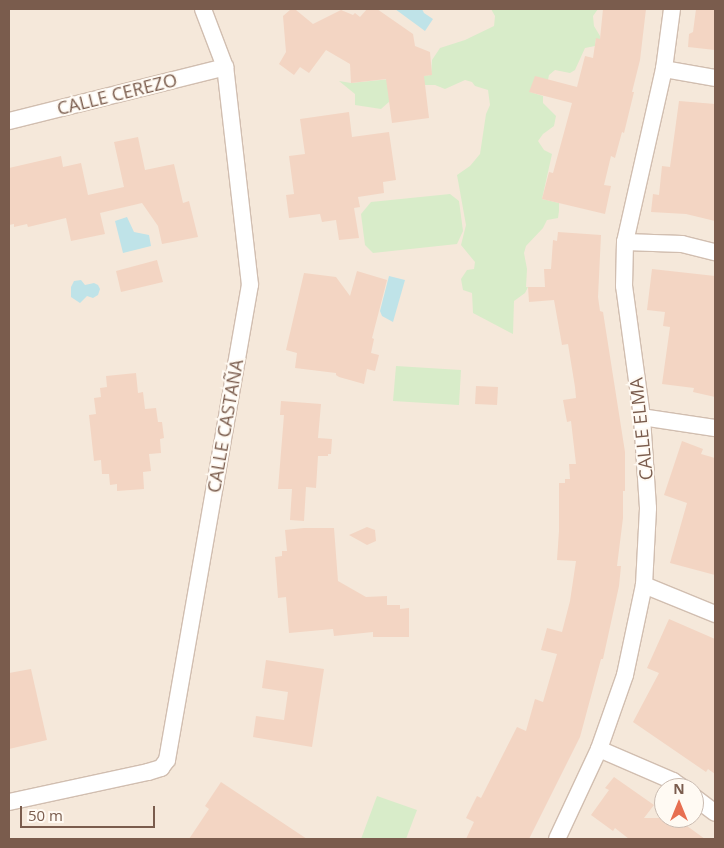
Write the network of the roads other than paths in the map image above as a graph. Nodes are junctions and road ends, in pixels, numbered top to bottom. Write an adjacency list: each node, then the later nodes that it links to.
1 (203, 9): 3 (street, CALLE CASTAÑA)
2 (672, 9): 4 (street, CALLE ELMA)
3 (225, 67): 6 (street, CALLE CEREZO); 15 (street, CALLE CASTAÑA)
4 (664, 70): 5 (street); 7 (street, CALLE ELMA)
5 (715, 78)
6 (9, 121)
7 (625, 242): 8 (street); 9 (street, CALLE ELMA)
8 (715, 252)
9 (642, 417): 10 (street); 11 (street, CALLE ELMA)
10 (715, 428)
11 (644, 585): 12 (street); 13 (street, CALLE ELMA)
12 (715, 614)
13 (600, 749): 14 (street); 18 (street, CALLE ELMA)
14 (668, 778)
15 (9, 802)
16 (704, 804): 17 (street)
17 (715, 812)
18 (557, 839)

